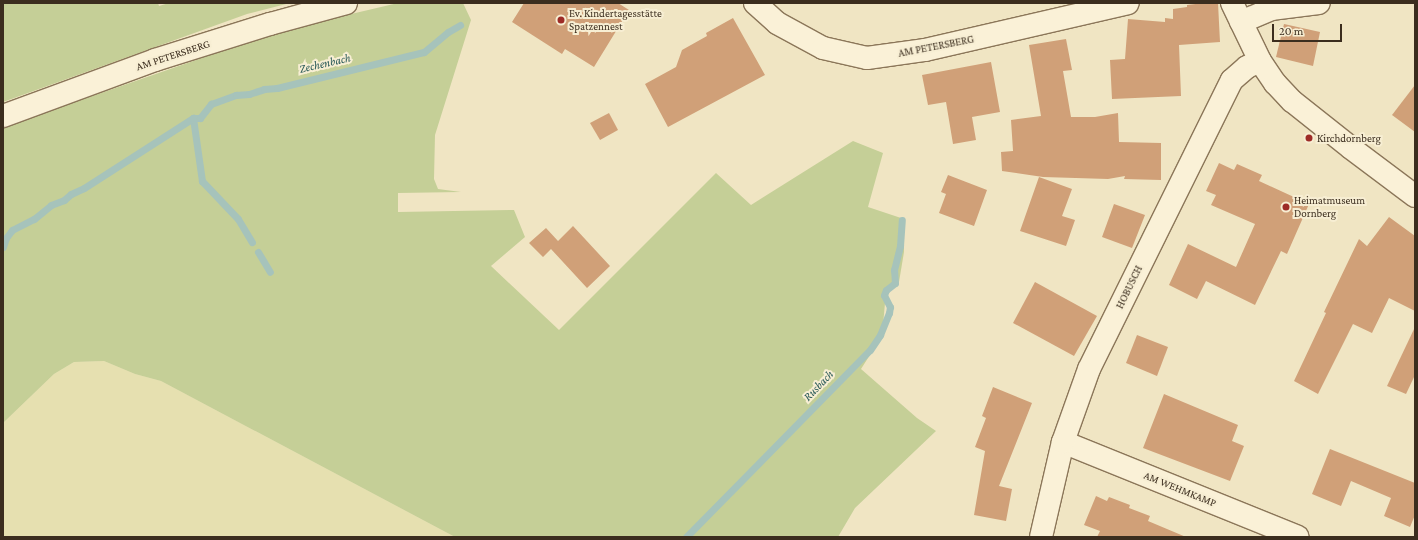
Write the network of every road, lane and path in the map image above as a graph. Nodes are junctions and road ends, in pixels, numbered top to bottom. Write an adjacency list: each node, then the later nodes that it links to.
1 (346, 3): 7 (street, AM PETERSBERG)
2 (755, 3): 3 (street, AM PETERSBERG)
3 (1128, 3)
4 (1319, 3): 5 (street)
5 (1237, 13): 6 (street)
6 (1260, 61): 8 (street); 9 (street, HOBUSCH)
7 (3, 116)
8 (1415, 196)
9 (1063, 442): 10 (street, HOBUSCH); 11 (street, AM WEHMKAMP)
10 (1041, 537)
11 (1298, 537)

